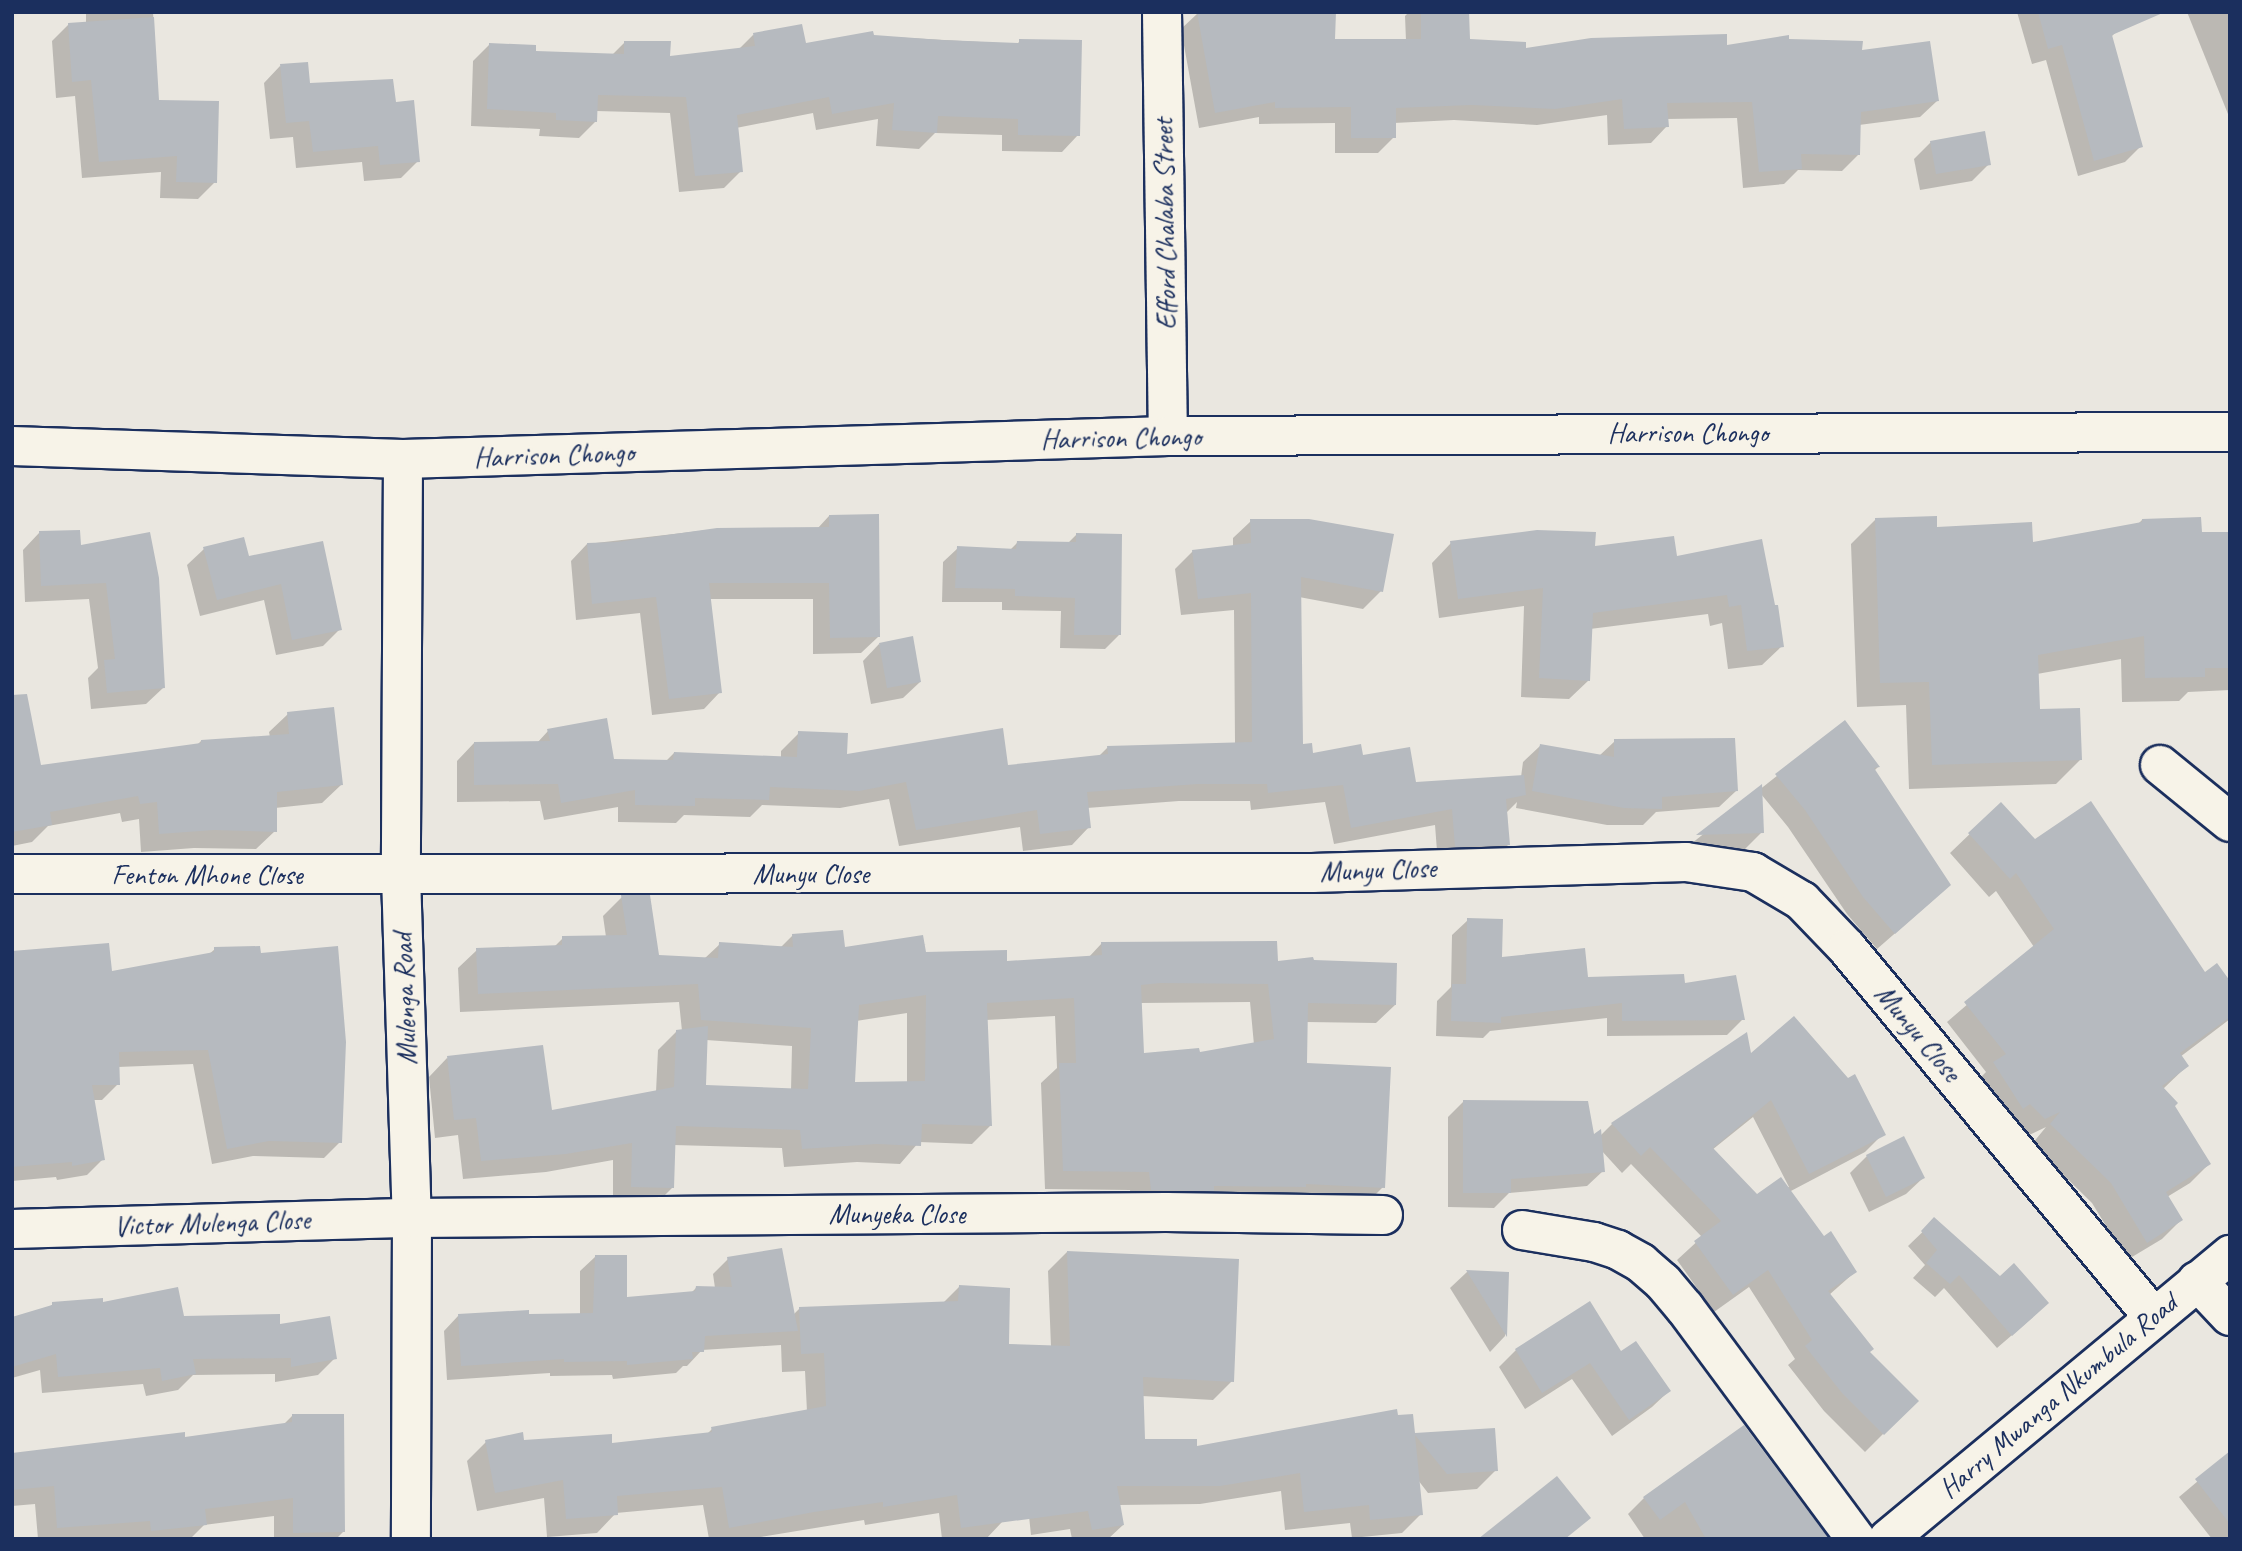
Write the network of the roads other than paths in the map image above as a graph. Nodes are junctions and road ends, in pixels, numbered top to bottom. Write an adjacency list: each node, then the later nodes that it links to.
1 (1162, 12): 3 (street, Efford Chalaba Street)
2 (2230, 432): 3 (street, Harrison Chongo)
3 (1168, 436): 5 (street, Harrison Chongo)
4 (12, 446): 5 (street, Harrison Chongo)
5 (403, 459): 9 (street, Mulenga Road)
6 (2160, 765): 7 (street)
7 (2230, 822)
8 (12, 874): 9 (street, Fenton Mhone Close)
9 (401, 875): 11 (street, Mulenga Road); 16 (street, Munyu Close)
10 (1383, 1215): 11 (street, Munyeka Close)
11 (412, 1218): 12 (street, Victor Mulenga Close); 18 (street, Mulenga Road)
12 (12, 1229)
13 (1522, 1230): 19 (street)
14 (2230, 1255): 15 (street, Harry Mwanga Nkumbula Road)
15 (2197, 1280): 16 (street, Harry Mwanga Nkumbula Road); 17 (street)
16 (2153, 1315): 20 (street, Harry Mwanga Nkumbula Road)
17 (2230, 1317)
18 (411, 1539)
19 (1856, 1539)
20 (1888, 1539)

